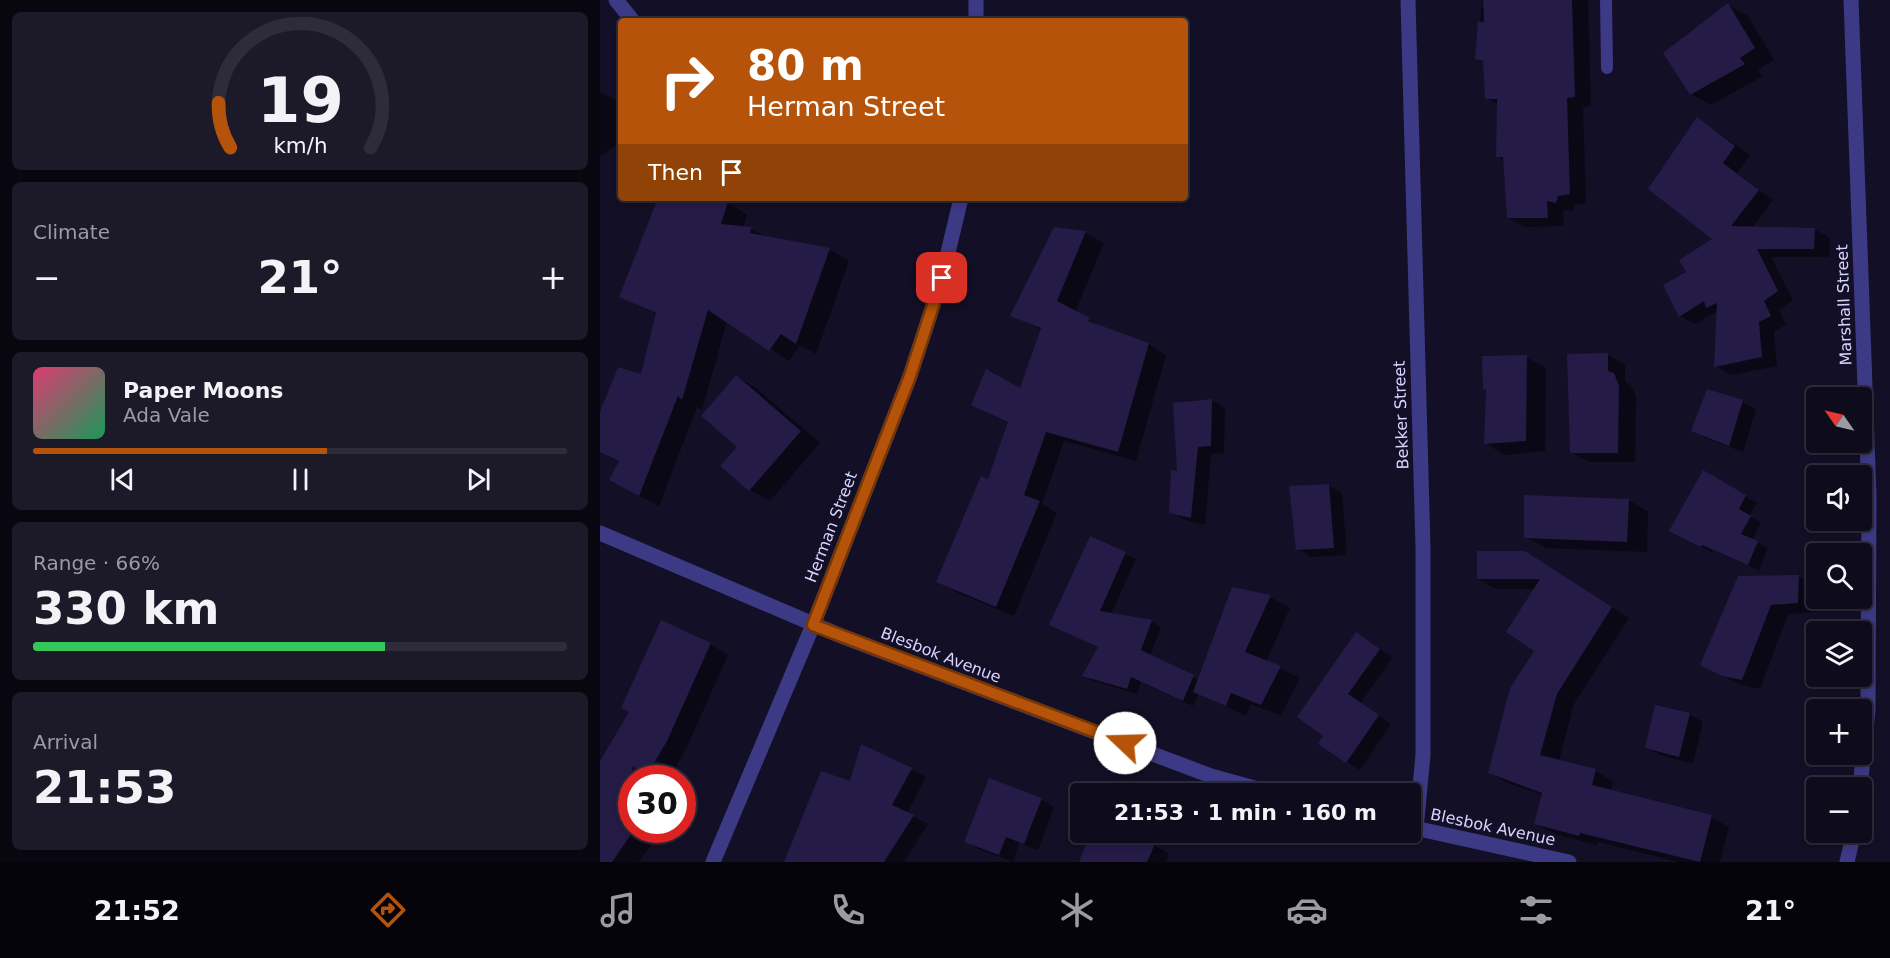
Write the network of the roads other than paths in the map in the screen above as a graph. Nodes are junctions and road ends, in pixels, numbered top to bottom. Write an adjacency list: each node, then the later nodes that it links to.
1 (616, 0): 6 (street)
2 (976, 0): 7 (street)
3 (1408, 0): 14 (street, Bekker Street)
4 (1606, 0): 8 (lane)
5 (1851, 0): 12 (street, Marshall Street)
6 (631, 18)
7 (976, 18)
8 (1607, 68)
9 (960, 201): 11 (street, Herman Street)
10 (600, 533): 11 (street, Blesbok Avenue)
11 (813, 625): 13 (street, Blesbok Avenue); 17 (street, Herman Street)
12 (1861, 777)
13 (1236, 783)
14 (1421, 786)
15 (1421, 830): 18 (street, Blesbok Avenue)
16 (1851, 843): 19 (street)
17 (713, 862)
18 (1569, 862)
19 (1847, 862)

